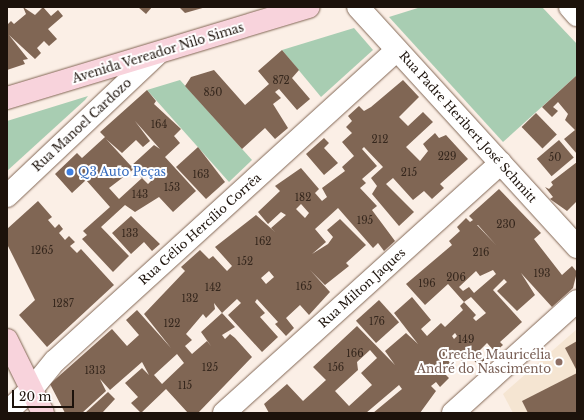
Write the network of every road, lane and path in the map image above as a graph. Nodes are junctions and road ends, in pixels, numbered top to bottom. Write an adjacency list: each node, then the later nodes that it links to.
1 (309, 7): 6 (main road, Avenida Vereador Nilo Simas)
2 (358, 7): 5 (street, Rua Padre Heribert José Schmitt)
3 (570, 7): 4 (street)
4 (577, 15)
5 (397, 50): 8 (street, Rua Padre Heribert José Schmitt); 13 (street, Rua Gélio Hercílio Corrêa)
6 (157, 54): 7 (main road, Avenida Vereador Nilo Simas); 9 (street, Rua Manoel Cardozo)
7 (7, 98)
8 (501, 163): 10 (street, Rua Padre Heribert José Schmitt); 16 (street, Rua Milton Jaques)
9 (7, 196)
10 (577, 247)
11 (577, 301): 17 (street)
12 (7, 340): 13 (main road)
13 (32, 390): 14 (street, Rua Gélio Hercílio Corrêa); 15 (main road)
14 (7, 412)
15 (44, 413)
16 (224, 413)
17 (453, 413)

